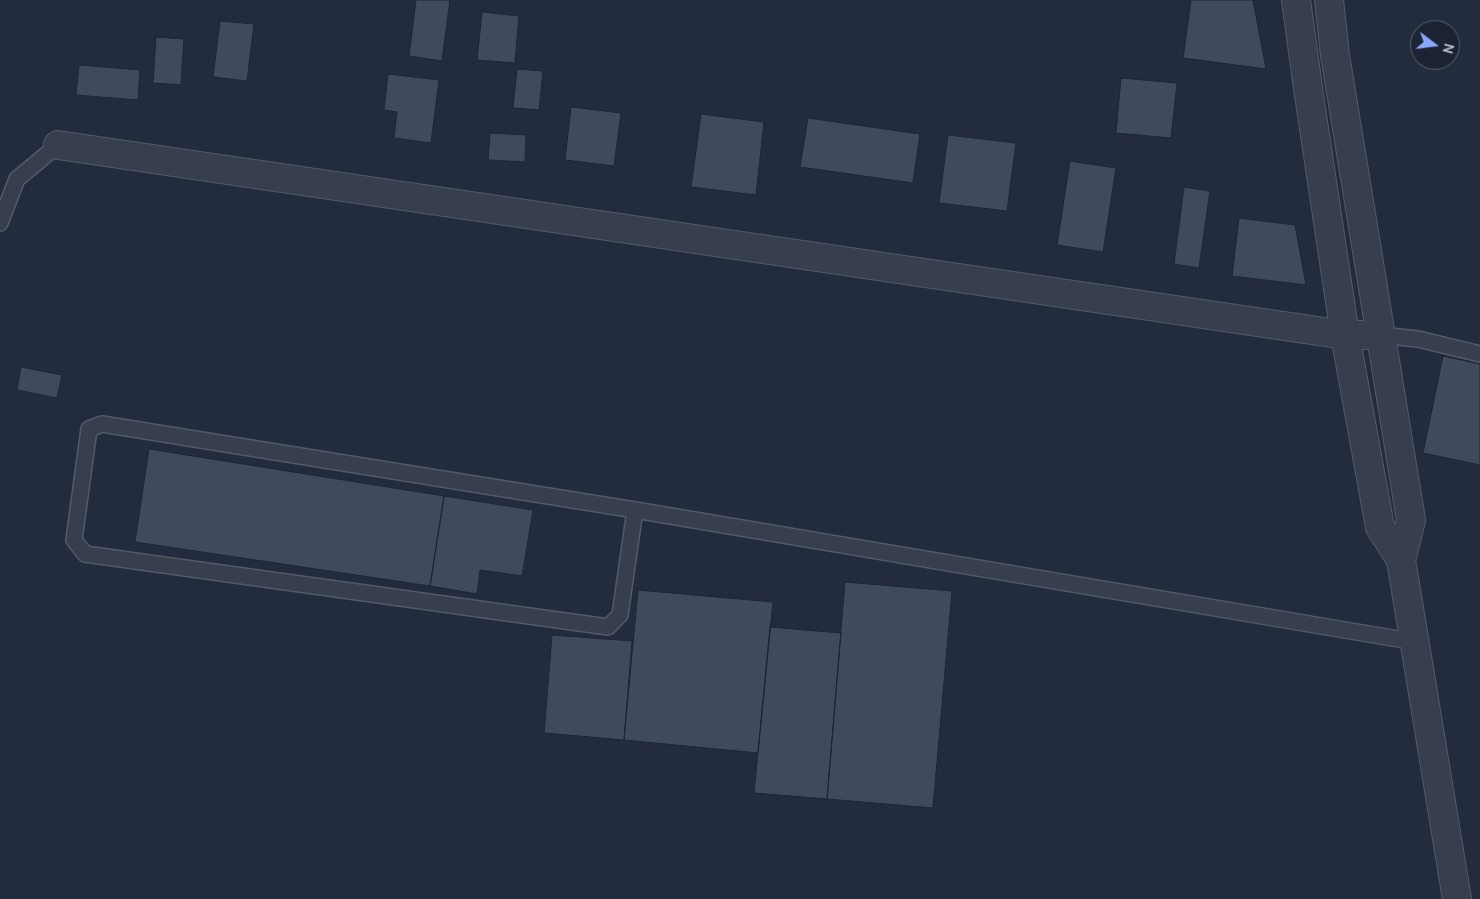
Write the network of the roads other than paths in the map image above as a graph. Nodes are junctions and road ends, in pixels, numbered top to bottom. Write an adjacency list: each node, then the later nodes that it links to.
1 (1296, 0): 5 (street)
2 (1329, 0): 6 (street)
3 (58, 145): 4 (lane); 5 (street)
4 (0, 223)
5 (1345, 335): 6 (street); 9 (street)
6 (1380, 335): 7 (lane); 9 (street)
7 (1480, 354)
8 (635, 510): 8 (lane); 10 (lane)
9 (1401, 560): 10 (street)
10 (1416, 642): 11 (street)
11 (1457, 899)

